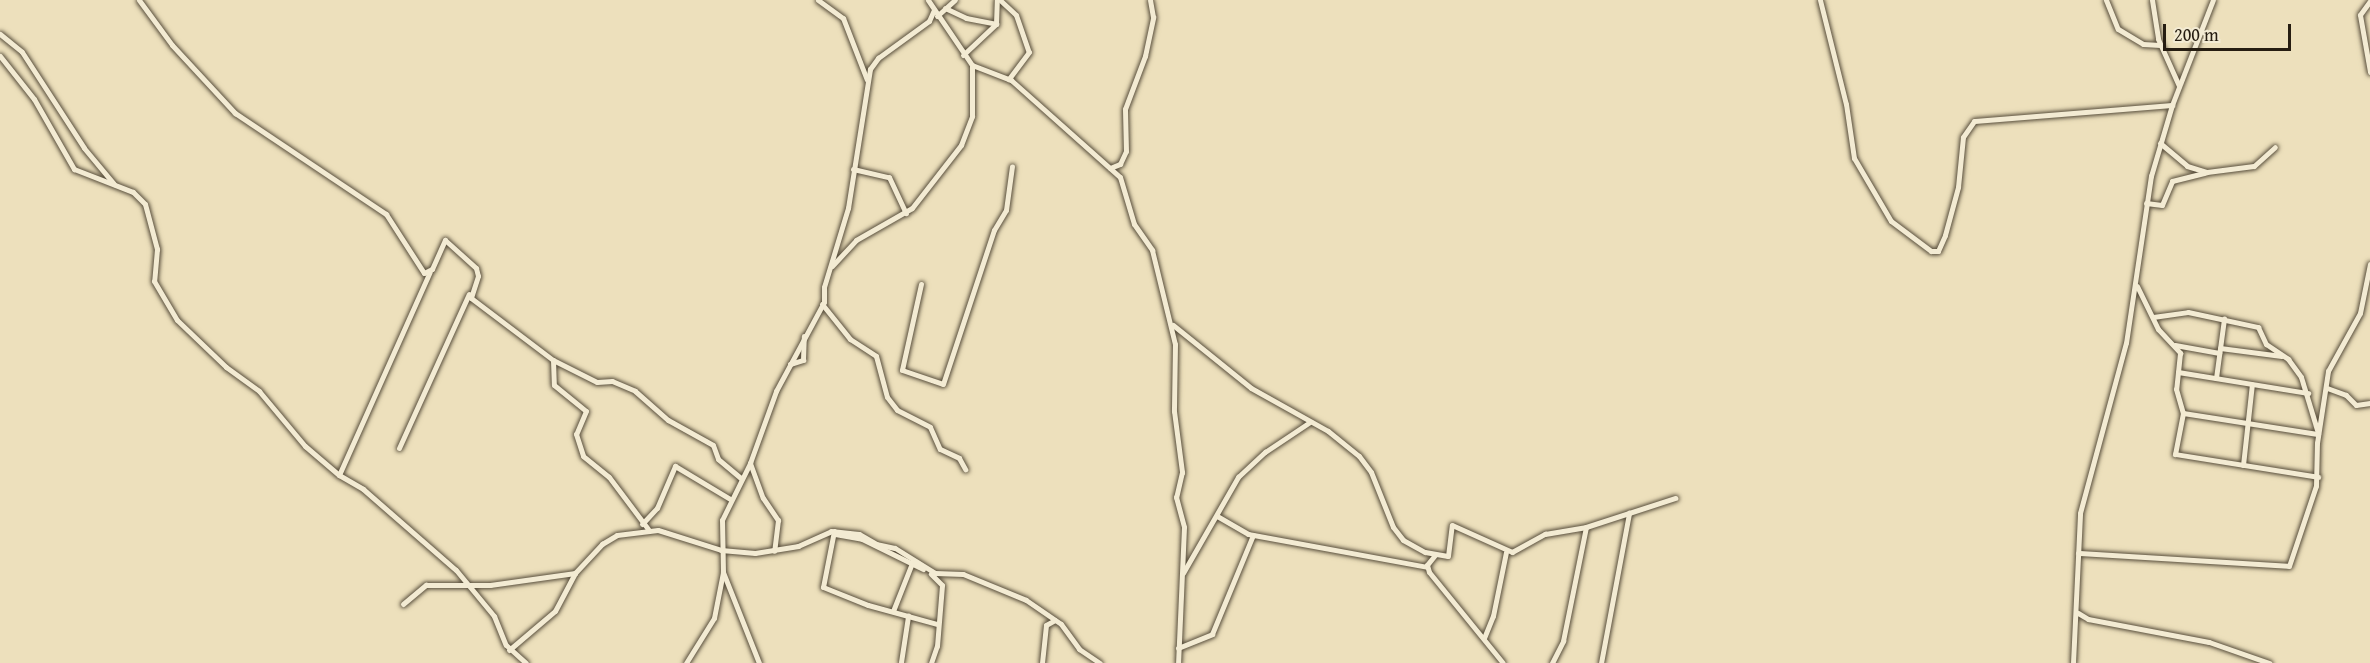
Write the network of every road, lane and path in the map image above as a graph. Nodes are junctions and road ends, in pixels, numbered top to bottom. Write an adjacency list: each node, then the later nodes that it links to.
1 (139, 0): 36 (street)
2 (818, 0): 22 (street)
3 (928, 0): 13 (street)
4 (955, 0): 12 (street)
5 (998, 0): 14 (street); 21 (street)
6 (1820, 0): 24 (street)
7 (2106, 0): 16 (street)
8 (2152, 0): 16 (street)
9 (2213, 0): 23 (street)
10 (1151, 1): 28 (street)
11 (2370, 1): 20 (street)
12 (945, 8): 13 (street); 14 (street)
13 (935, 13): 17 (street); 22 (street)
14 (996, 24): 17 (street)
15 (0, 34): 31 (street)
16 (2160, 45): 23 (street)
17 (963, 55): 19 (street)
18 (0, 56): 31 (street)
19 (972, 65): 21 (street); 33 (street)
20 (2370, 72)
21 (1009, 79): 28 (street)
22 (867, 81): 29 (street)
23 (2179, 87): 24 (street)
24 (2172, 105): 25 (street)
25 (2160, 143): 30 (street); 32 (street)
26 (2275, 147): 30 (street)
27 (1012, 166): 37 (street)
28 (1110, 168): 43 (street)
29 (853, 169): 33 (street); 35 (street)
30 (2207, 172): 32 (street)
31 (117, 186): 64 (street)
32 (2146, 203): 38 (street)
33 (906, 213): 35 (street)
34 (2370, 264): 53 (street)
35 (830, 268): 40 (street)
36 (430, 271): 39 (street); 64 (street)
37 (921, 284)
38 (2137, 285): 41 (street); 81 (street)
39 (470, 292): 48 (street); 60 (street)
40 (822, 304): 44 (street); 63 (street)
41 (2152, 317): 42 (street); 45 (street)
42 (2224, 319): 46 (street); 47 (street)
43 (1172, 324): 57 (street); 87 (street)
44 (804, 336): 49 (street); 49 (street)
45 (2175, 345): 46 (street); 50 (street)
46 (2220, 350): 47 (street); 51 (street)
47 (2283, 356): 54 (street)
48 (553, 360): 66 (street); 71 (street)
49 (790, 364): 61 (street)
50 (2178, 372): 51 (street); 56 (street)
51 (2216, 378): 52 (street)
52 (2252, 384): 54 (street); 58 (street)
53 (2326, 388): 55 (street); 59 (street)
54 (2308, 393): 59 (street)
55 (2370, 404)
56 (2183, 413): 58 (street); 62 (street)
57 (1310, 422): 70 (street); 82 (street)
58 (2248, 424): 59 (street); 62 (street)
59 (2318, 434): 65 (street)
60 (399, 448)
61 (750, 463): 66 (street); 79 (street)
62 (2243, 465): 65 (street)
63 (965, 469)
64 (339, 475): 88 (street)
65 (2318, 477): 81 (street)
66 (741, 478): 68 (street)
67 (1675, 498): 69 (street)
68 (730, 499): 71 (street); 78 (street)
69 (1629, 513): 72 (street); 110 (street)
70 (1217, 516): 75 (street); 87 (street)
71 (642, 524): 73 (street)
72 (1586, 527): 80 (street); 109 (street)
73 (648, 529): 78 (street); 86 (street)
74 (834, 533): 76 (street); 77 (street); 83 (street); 94 (street)
75 (1252, 535): 84 (street); 98 (street)
76 (818, 536): 77 (street); 79 (street)
77 (831, 544): 90 (street)
78 (721, 550): 79 (street); 85 (street)
79 (774, 551)
80 (1506, 552): 82 (street); 97 (street)
81 (2078, 553): 91 (street)
82 (1435, 555): 84 (street)
83 (912, 563): 90 (street); 96 (street)
84 (1427, 567): 97 (street)
85 (723, 572): 102 (street); 103 (street)
86 (575, 573): 88 (street); 99 (street)
87 (1182, 574): 98 (street)
88 (469, 584): 89 (street); 99 (street)
89 (404, 604)
90 (893, 611): 92 (street)
91 (2078, 613): 93 (street); 95 (street)
92 (908, 616): 96 (street); 100 (street)
93 (2084, 617): 95 (street); 112 (street)
94 (1055, 620): 105 (street); 106 (street)
95 (2077, 621): 111 (street)
96 (937, 624): 104 (street)
97 (1484, 638): 108 (street)
98 (1178, 648): 107 (street)
99 (509, 650): 101 (street)
100 (901, 662)
101 (526, 663)
102 (686, 663)
103 (759, 663)
104 (931, 663)
105 (1042, 663)
106 (1100, 663)
107 (1178, 663)
108 (1503, 663)
109 (1552, 663)
110 (1601, 663)
111 (2073, 663)
112 (2269, 663)

